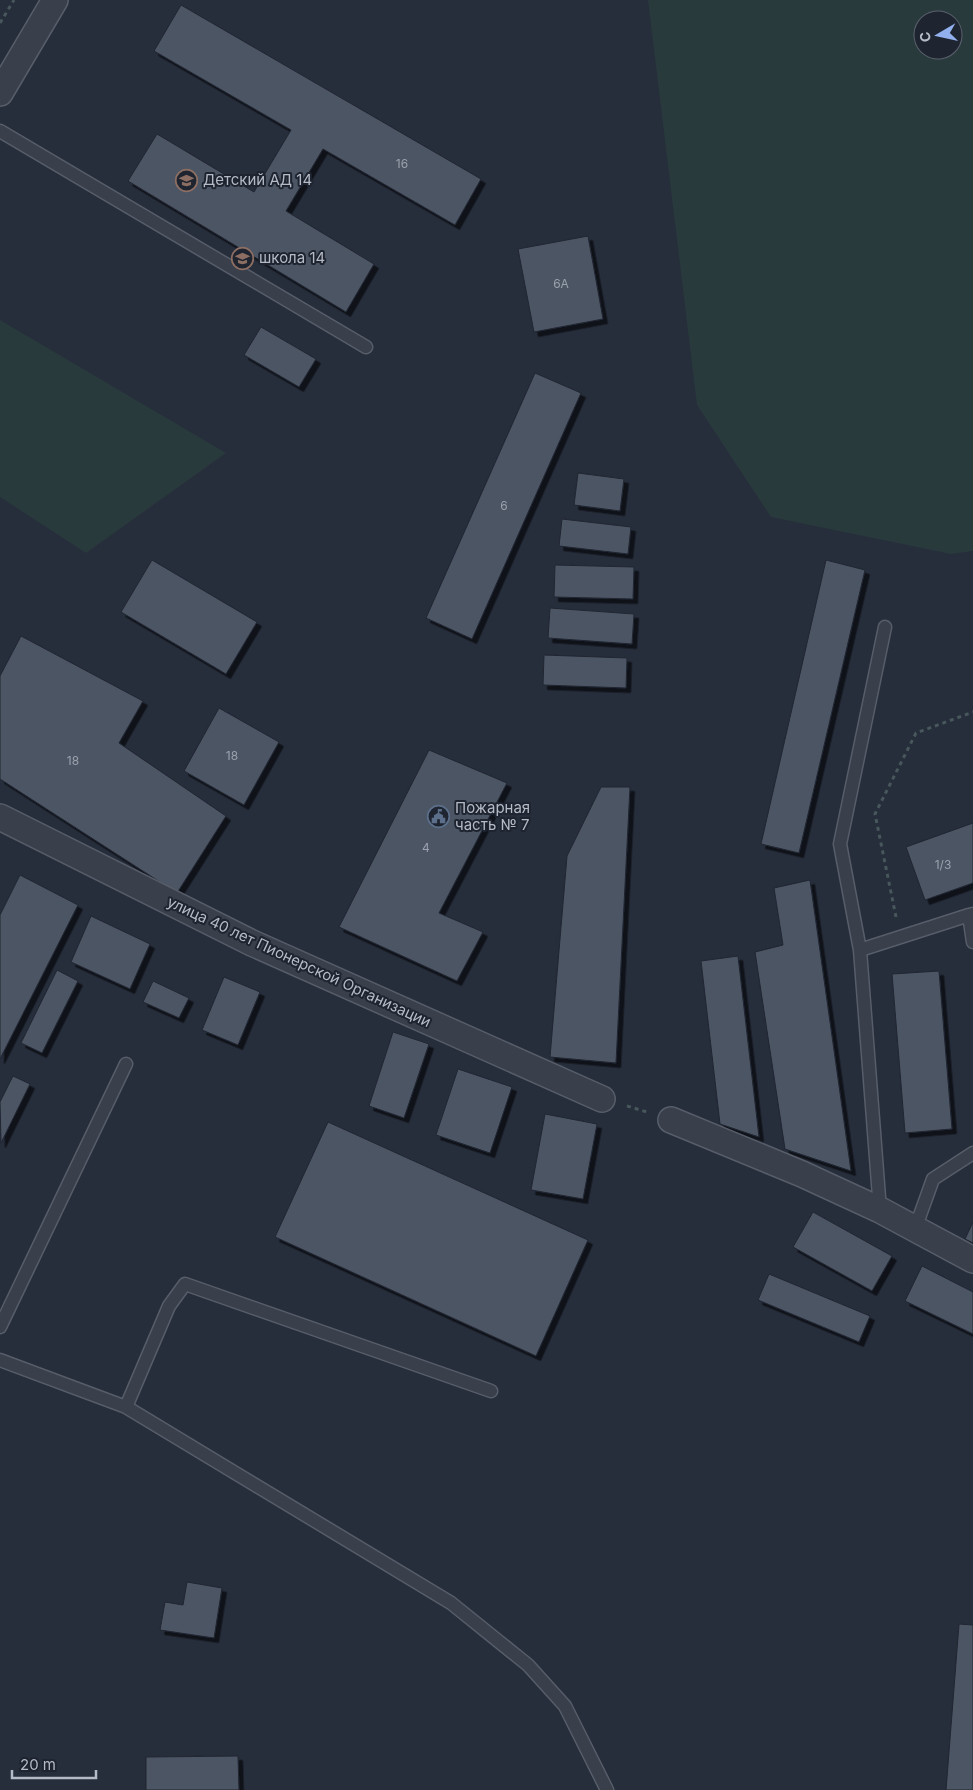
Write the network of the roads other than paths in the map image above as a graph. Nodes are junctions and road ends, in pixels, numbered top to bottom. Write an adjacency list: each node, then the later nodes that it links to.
1 (55, 0): 2 (street)
2 (0, 92)
3 (0, 131): 4 (lane)
4 (366, 347)
5 (885, 627): 9 (lane)
6 (0, 817): 11 (street, улица 40 лет Пионерской Организации)
7 (971, 915): 8 (lane); 9 (lane)
8 (973, 942)
9 (860, 950): 14 (lane)
10 (126, 1064): 17 (lane)
11 (602, 1099)
12 (671, 1120): 14 (street)
13 (973, 1153): 15 (lane)
14 (880, 1210): 15 (street)
15 (915, 1229): 16 (street)
16 (973, 1260)
17 (0, 1327)
18 (0, 1360): 20 (lane)
19 (491, 1391): 20 (lane)
20 (126, 1407): 21 (lane)
21 (607, 1790)

